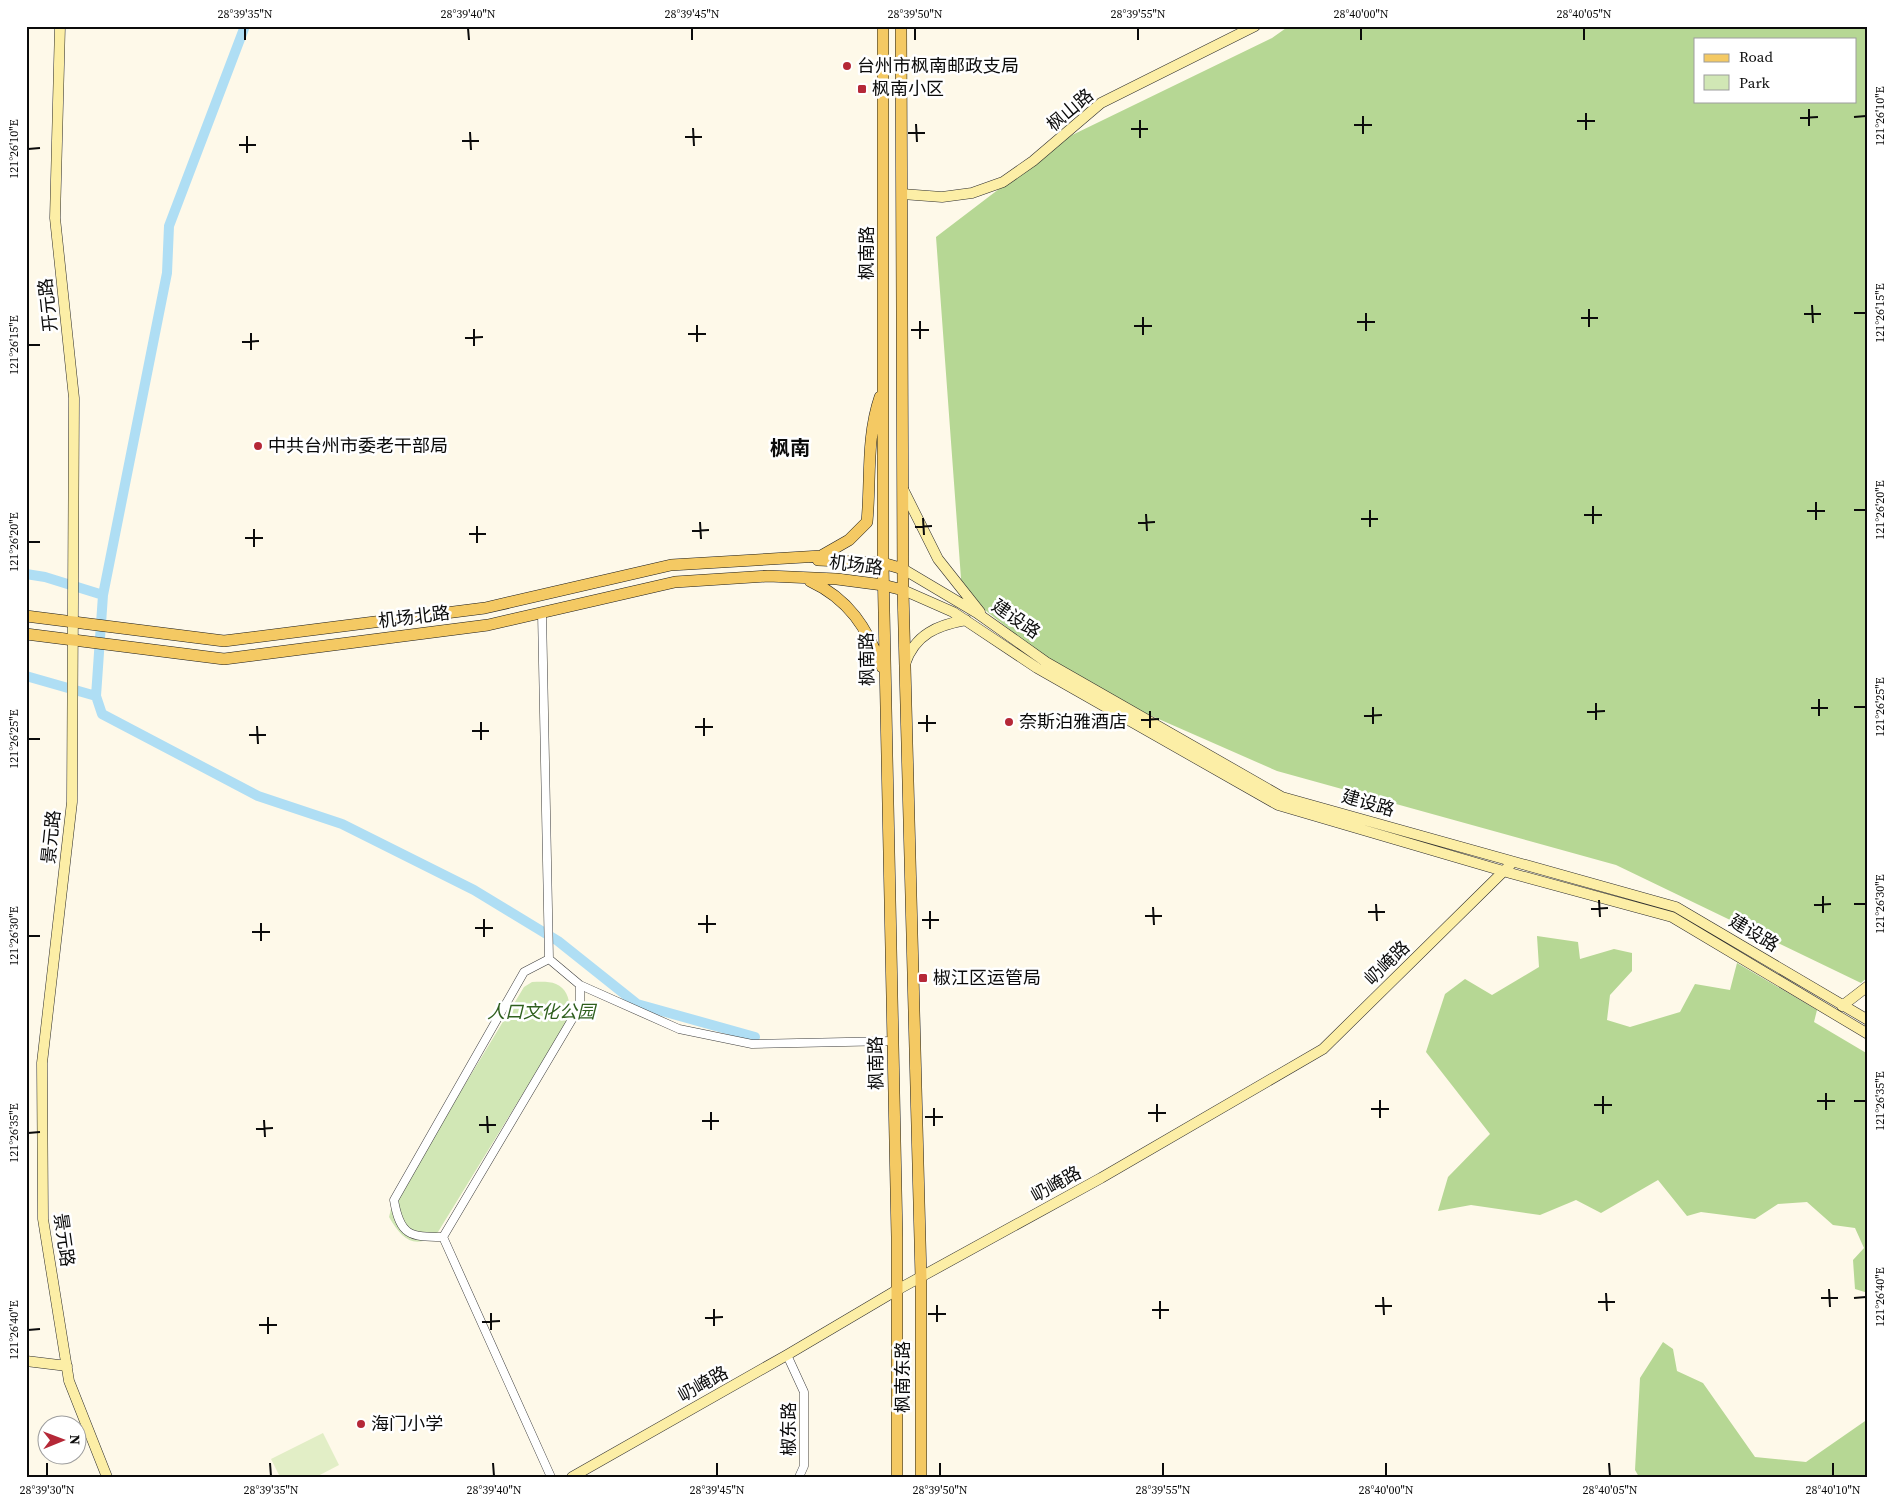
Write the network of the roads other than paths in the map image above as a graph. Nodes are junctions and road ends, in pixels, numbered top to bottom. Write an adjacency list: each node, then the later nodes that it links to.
1 (60, 26): 18 (main road, 开元路)
2 (883, 26): 6 (main road, 枫南路)
3 (901, 26): 5 (main road, 枫南路)
4 (1255, 26): 5 (main road, 枫山路)
5 (902, 194): 7 (main road, 枫南路)
6 (884, 387): 8 (main road); 9 (main road, 枫南路)
7 (902, 488): 10 (main road, 枫南路); 16 (main road)
8 (796, 558): 9 (main road, 机场路); 18 (main road, 机场北路)
9 (882, 563): 10 (main road, 建设路); 12 (main road, 枫南路)
10 (903, 569): 13 (main road, 枫南路); 16 (main road, 建设路)
11 (804, 578): 12 (main road, 机场路); 14 (main road, 机场北路); 22 (main road)
12 (883, 585): 13 (main road, 机场路); 22 (main road, 枫南路)
13 (903, 590): 17 (main road, 建设路); 21 (main road, 枫南路)
14 (542, 613): 20 (main road, 机场北路); 25 (street)
15 (26, 616): 18 (main road, 机场北路)
16 (985, 618): 23 (main road, 建设路)
17 (966, 620): 21 (main road); 24 (main road, 建设路)
18 (73, 623): 20 (main road, 开元路)
19 (26, 634): 20 (main road, 机场北路)
20 (73, 640): 37 (main road, 景元路)
21 (904, 664): 33 (main road, 枫南路)
22 (885, 675): 31 (main road, 枫南路)
23 (1512, 863): 24 (main road, 屷崦路); 28 (main road, 建设路)
24 (1504, 871): 30 (main road, 建设路); 33 (main road, 屷崦路)
25 (549, 959): 26 (street); 32 (street)
26 (580, 985): 31 (street); 32 (street)
27 (1868, 986): 28 (main road)
28 (1842, 1006): 29 (main road, 建设路)
29 (1868, 1020)
30 (1868, 1034)
31 (893, 1041): 34 (main road, 枫南路)
32 (443, 1237): 39 (street)
33 (920, 1278): 34 (main road, 屷崦路); 43 (main road, 枫南东路)
34 (897, 1290): 35 (main road, 屷崦路); 42 (main road, 枫南路)
35 (787, 1355): 40 (main road, 屷崦路); 41 (street, 椒东路)
36 (26, 1361): 37 (main road)
37 (67, 1366): 38 (main road, 景元路)
38 (107, 1477)
39 (551, 1477)
40 (572, 1477)
41 (799, 1477)
42 (898, 1477)
43 (921, 1477)

